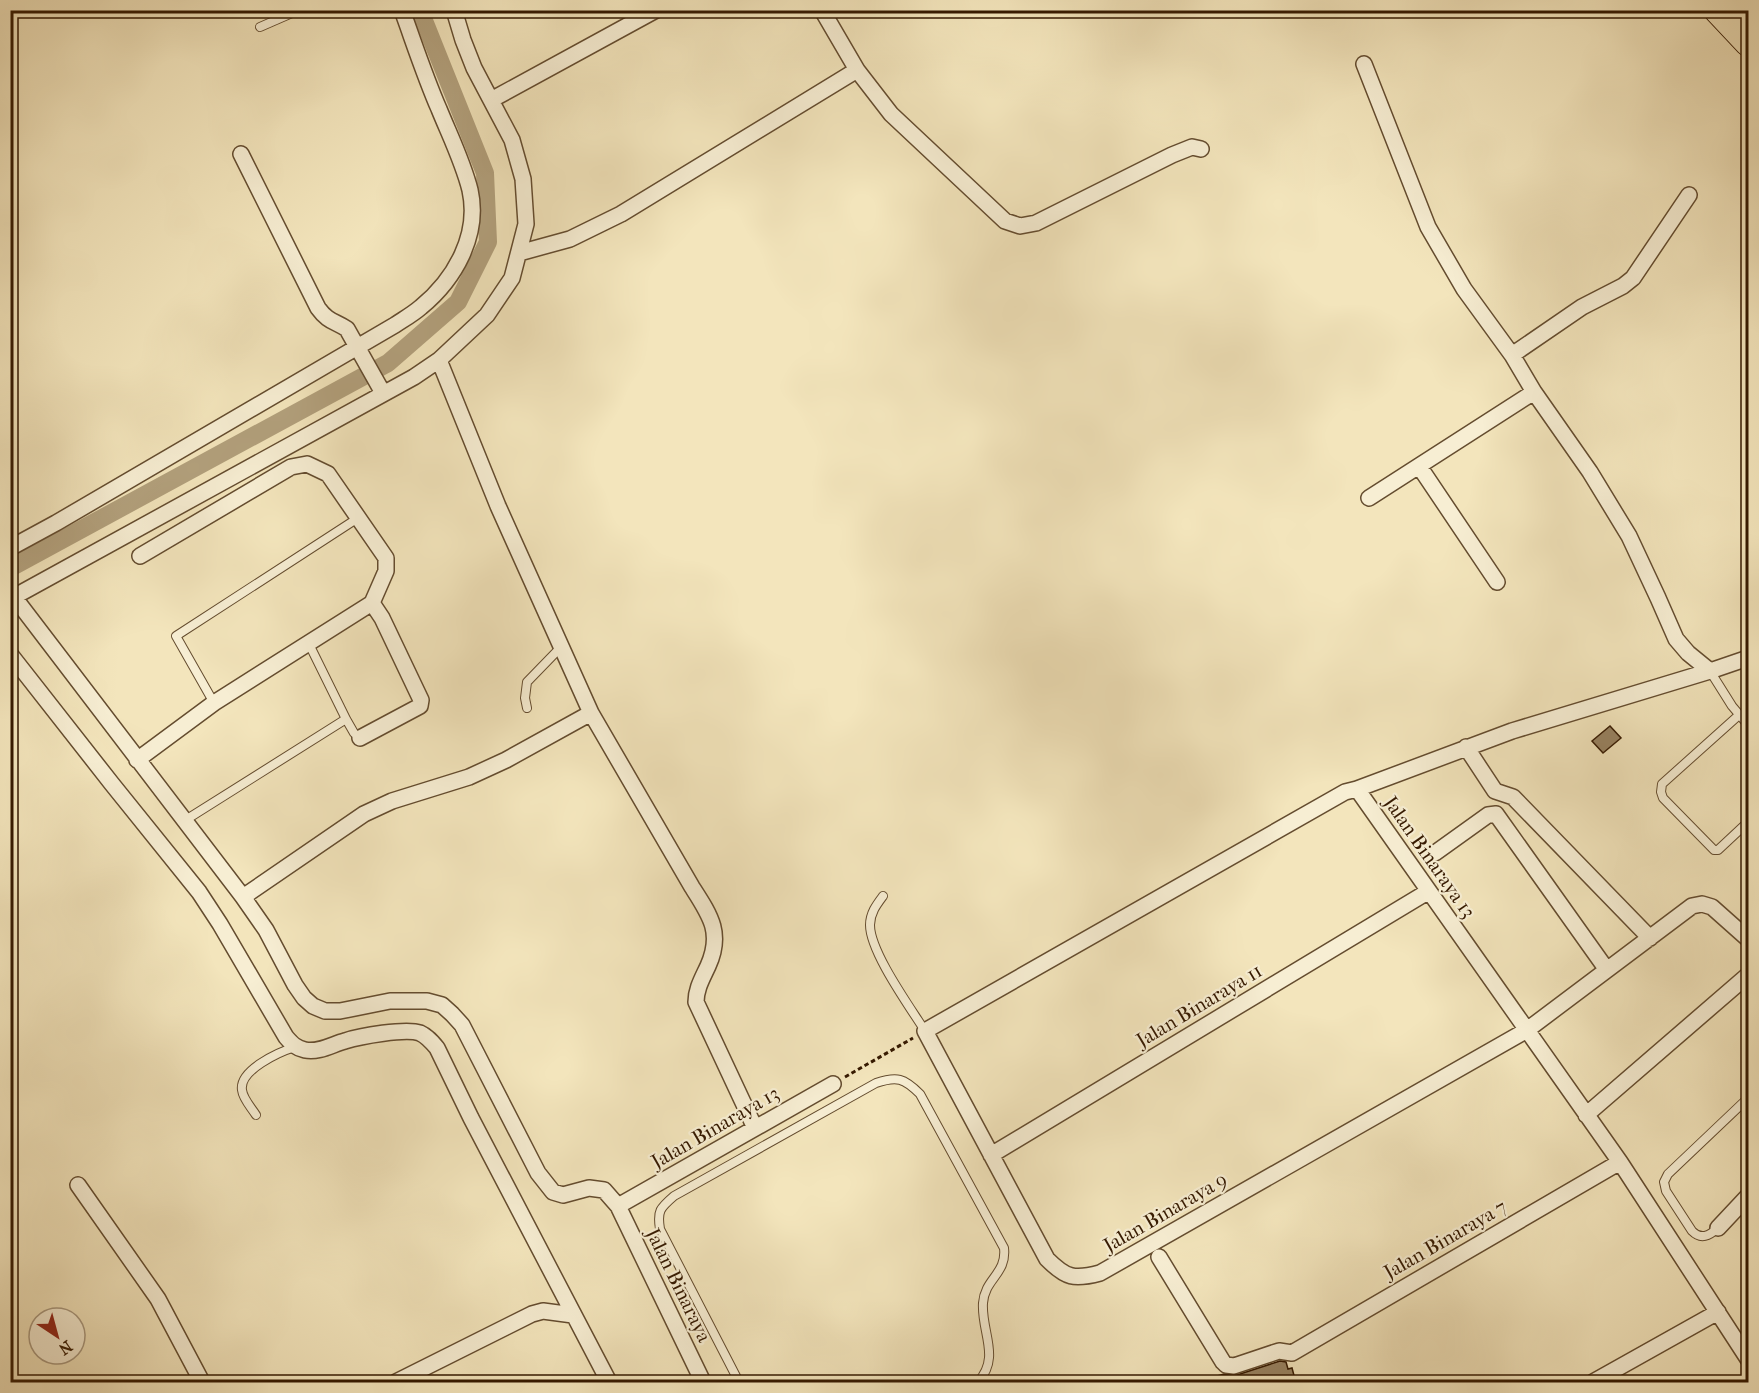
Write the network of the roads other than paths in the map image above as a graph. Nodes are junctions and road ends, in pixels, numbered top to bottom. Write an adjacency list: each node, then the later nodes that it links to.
1 (299, 10): 7 (lane)
2 (402, 10): 16 (street)
3 (454, 10): 11 (street)
4 (656, 10): 11 (street)
5 (822, 10): 10 (street)
6 (1718, 10): 8 (highway)
7 (260, 27)
8 (1749, 43)
9 (1364, 64): 17 (street)
10 (857, 70): 12 (street); 15 (street)
11 (491, 100): 15 (street)
12 (1201, 148)
13 (241, 154): 16 (street)
14 (1689, 195): 17 (street)
15 (519, 253): 18 (street)
16 (360, 350): 19 (street); 24 (street)
17 (1512, 355): 20 (street)
18 (439, 360): 19 (street); 30 (street)
19 (381, 390): 27 (street)
20 (1534, 392): 21 (street); 33 (street)
21 (1419, 466): 22 (street); 26 (street)
22 (1369, 498)
23 (358, 518): 25 (street); 28 (street); 34 (lane)
24 (10, 548)
25 (140, 556)
26 (1497, 582)
27 (12, 598): 42 (street)
28 (372, 603): 29 (street); 40 (street)
29 (309, 644): 34 (street); 38 (lane)
30 (561, 647): 35 (lane); 36 (street)
31 (10, 654): 58 (street)
32 (1749, 658): 33 (street)
33 (1710, 671): 37 (lane); 41 (street)
34 (214, 703): 42 (street)
35 (527, 708)
36 (591, 713): 51 (street); 63 (street)
37 (1739, 715): 39 (lane); 47 (lane)
38 (346, 719): 40 (lane); 46 (lane)
39 (1749, 726)
40 (360, 738)
41 (1466, 747): 43 (street); 44 (street)
42 (137, 760): 46 (street)
43 (1357, 789): 49 (street, Jalan Binaraya 13); 57 (street, Jalan Binaraya 13)
44 (1495, 791): 45 (street); 52 (street)
45 (1496, 814): 48 (street); 54 (street)
46 (184, 821): 51 (street)
47 (1749, 822)
48 (1435, 853)
49 (1429, 891): 56 (street, Jalan Binaraya 13); 64 (street, Jalan Binaraya 11)
50 (883, 896): 57 (lane)
51 (243, 897): 68 (street)
52 (1650, 938): 53 (street, Jalan Binaraya 9); 54 (street, Jalan Binaraya 9)
53 (1749, 939)
54 (1607, 970): 56 (street, Jalan Binaraya 9)
55 (1749, 975): 62 (street)
56 (1527, 1030): 62 (street, Jalan Binaraya 13); 64 (street, Jalan Binaraya 9)
57 (925, 1032): 64 (street, Jalan Binaraya 9)
58 (295, 1047): 61 (lane); 72 (street)
59 (833, 1084): 63 (street, Jalan Binaraya 13)
60 (1749, 1098): 69 (lane)
61 (256, 1115)
62 (1586, 1115): 65 (street, Jalan Binaraya 13)
63 (755, 1128): 68 (street, Jalan Binaraya 13)
64 (991, 1155)
65 (1620, 1162): 70 (street, Jalan Binaraya 7); 71 (street, Jalan Binaraya 13)
66 (78, 1185): 74 (street)
67 (1749, 1196): 69 (street)
68 (618, 1206): 77 (street, Jalan Binaraya)
69 (1718, 1228)
70 (1159, 1257)
71 (1718, 1312): 73 (street, Jalan Binaraya 13); 80 (street)
72 (573, 1315): 75 (street); 76 (street)
73 (1749, 1359)
74 (202, 1383)
75 (396, 1383)
76 (609, 1383)
77 (703, 1383)
78 (739, 1383): 79 (lane)
79 (978, 1383)
80 (1593, 1383)

